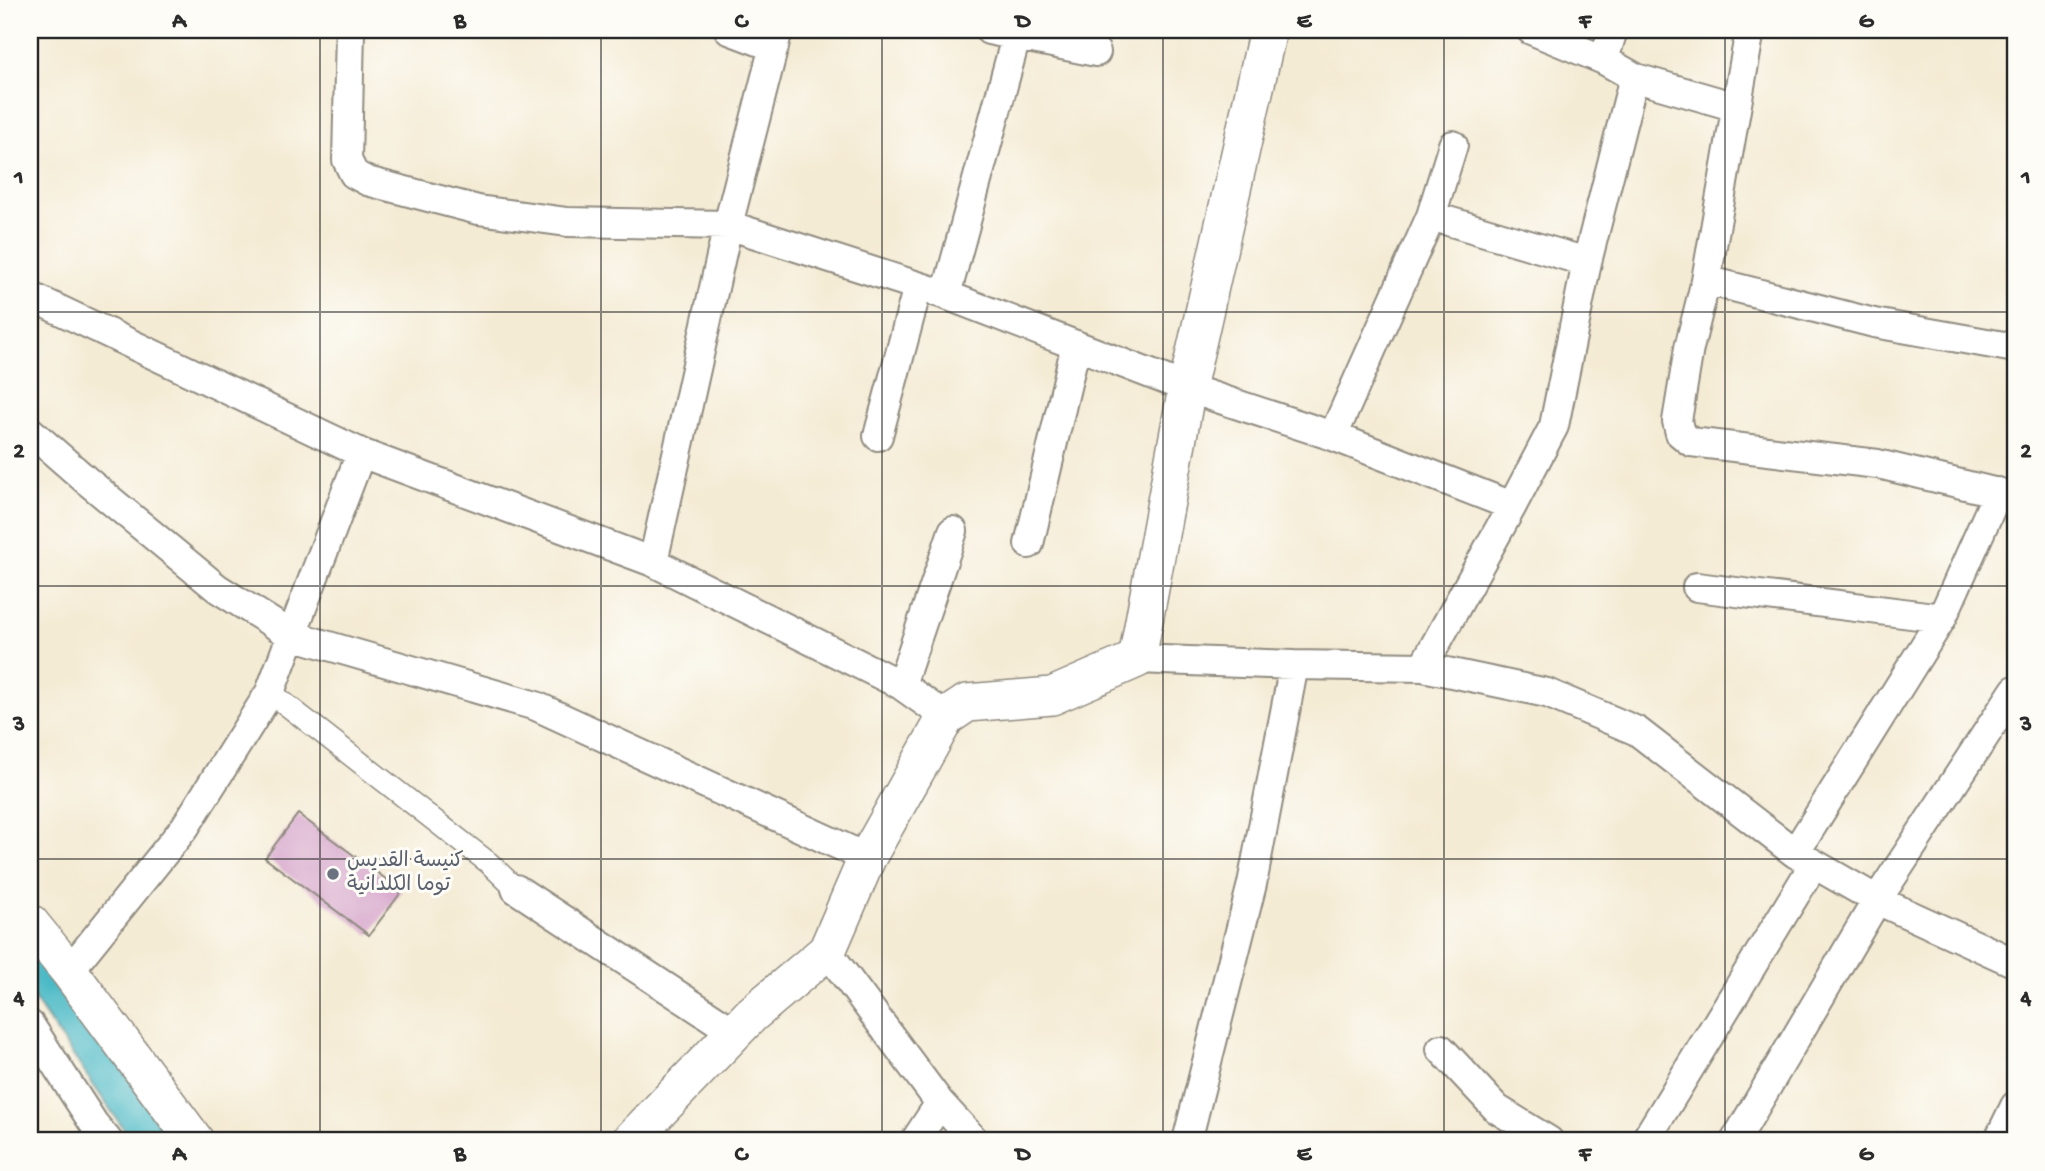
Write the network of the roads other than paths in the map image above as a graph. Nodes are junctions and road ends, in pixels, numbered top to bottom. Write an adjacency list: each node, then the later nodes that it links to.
1 (350, 30): 15 (street)
2 (729, 30): 8 (street)
3 (1268, 30): 23 (street)
4 (1531, 30): 10 (street)
5 (1613, 30): 10 (street)
6 (1751, 30): 12 (street)
7 (1008, 31): 9 (street); 19 (street)
8 (776, 38): 15 (street)
9 (1096, 52)
10 (1604, 60): 11 (street)
11 (1634, 77): 12 (street); 16 (street)
12 (1736, 107): 17 (street)
13 (1452, 145): 14 (street)
14 (1431, 216): 16 (street); 26 (street)
15 (728, 225): 18 (street); 32 (street)
16 (1587, 262): 29 (street)
17 (1706, 280): 22 (street); 28 (street)
18 (918, 286): 19 (street); 25 (street)
19 (946, 295): 21 (street)
20 (30, 296): 27 (street)
21 (1076, 345): 23 (street); 31 (street)
22 (2015, 348)
23 (1187, 388): 26 (street); 36 (street)
24 (30, 431): 35 (street)
25 (878, 436)
26 (1333, 436): 29 (street)
27 (361, 453): 32 (street); 35 (street)
28 (2006, 495): 34 (street)
29 (1512, 506): 38 (street)
30 (953, 531): 39 (street)
31 (1029, 544)
32 (653, 562): 39 (street)
33 (1697, 587): 34 (street)
34 (1942, 618): 44 (street)
35 (290, 635): 41 (street); 43 (street)
36 (1137, 659): 37 (street); 42 (street)
37 (1294, 665): 38 (street); 61 (street)
38 (1423, 667): 44 (street)
39 (901, 685): 42 (street)
40 (2015, 690): 46 (street)
41 (270, 692): 45 (street); 50 (street)
42 (946, 717): 43 (street)
43 (867, 858): 48 (street)
44 (1804, 859): 46 (street); 63 (street)
45 (516, 889): 52 (street)
46 (1877, 900): 49 (street); 64 (street)
47 (30, 923): 50 (street)
48 (827, 951): 52 (street); 54 (street)
49 (2015, 963)
50 (69, 971): 57 (street)
51 (30, 1025): 56 (street)
52 (734, 1032): 58 (street)
53 (1441, 1049): 62 (street)
54 (940, 1103): 59 (street); 60 (street)
55 (2015, 1106): 65 (street)
56 (108, 1141)
57 (195, 1141)
58 (630, 1141)
59 (915, 1141)
60 (975, 1141)
61 (1187, 1141)
62 (1549, 1141)
63 (1645, 1141)
64 (1735, 1141)
65 (1998, 1141)

